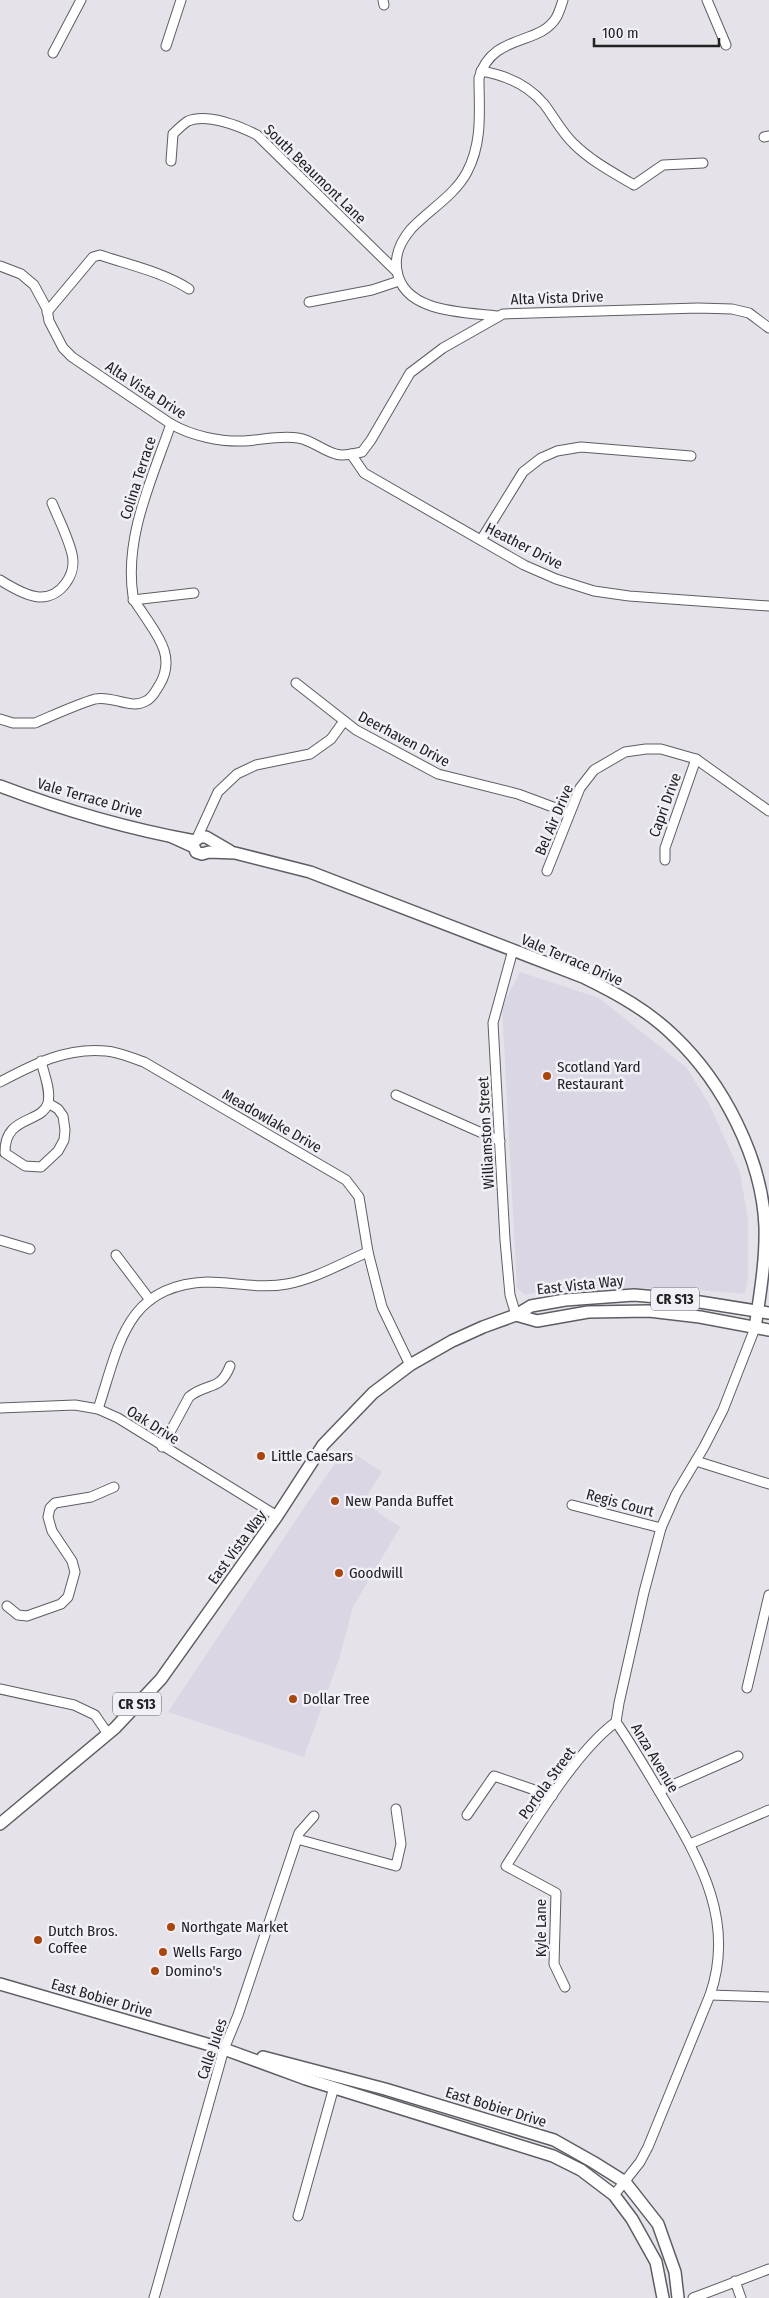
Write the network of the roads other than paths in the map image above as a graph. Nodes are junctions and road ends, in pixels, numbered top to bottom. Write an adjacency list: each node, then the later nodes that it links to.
1 (81, 0): 7 (street)
2 (181, 0): 6 (street)
3 (563, 0): 8 (street)
4 (706, 1): 5 (street)
5 (726, 45)
6 (166, 46)
7 (53, 54)
8 (481, 71): 10 (street); 12 (street)
9 (171, 161): 12 (street, South Beaumont Lane)
10 (702, 163)
11 (0, 266): 15 (street, Alta Vista Drive)
12 (398, 277): 14 (street); 16 (street)
13 (189, 289): 15 (street)
14 (310, 302)
15 (48, 312): 18 (street, Alta Vista Drive)
16 (497, 316): 17 (street, Alta Vista Drive); 19 (street, Alta Vista Drive)
17 (769, 328)
18 (170, 424): 19 (street, Alta Vista Drive); 25 (street, Colina Terrace)
19 (351, 454): 22 (street, Heather Drive)
20 (691, 456): 22 (street)
21 (52, 503): 23 (street)
22 (481, 540): 26 (street, Heather Drive)
23 (0, 580)
24 (194, 593): 25 (street)
25 (133, 600): 28 (street)
26 (769, 606)
27 (296, 683): 29 (street, Deerhaven Drive)
28 (0, 719)
29 (344, 722): 33 (street, Deerhaven Drive); 34 (street)
30 (696, 760): 32 (street, Bel Air Drive); 33 (street, Bel Air Drive); 35 (street, Capri Drive)
31 (0, 786): 34 (main road, Vale Terrace Drive)
32 (769, 811)
33 (569, 813): 36 (street, Bel Air Drive)
34 (203, 843): 37 (main road, Vale Terrace Drive)
35 (665, 860)
36 (547, 871)
37 (513, 950): 42 (street, Williamston Street); 48 (main road, Vale Terrace Drive)
38 (41, 1061): 39 (street, Meadowlake Drive); 41 (street); 45 (street, Meadowlake Drive)
39 (0, 1082)
40 (396, 1095): 42 (street)
41 (48, 1103): 41 (street)
42 (500, 1141): 49 (street, Williamston Street)
43 (0, 1240): 44 (street)
44 (30, 1248)
45 (368, 1252): 47 (street); 52 (street, Meadowlake Drive)
46 (116, 1255): 47 (street)
47 (150, 1300): 55 (street)
48 (763, 1312): 49 (main road, East Vista Way / CR S13); 50 (main road, Vale Terrace Drive)
49 (516, 1315): 50 (main road, East Vista Way / CR S13); 52 (main road, East Vista Way / CR S13)
50 (755, 1328): 51 (main road, East Vista Way); 57 (street, Anza Avenue)
51 (769, 1330)
52 (410, 1365): 61 (main road, East Vista Way / CR S13)
53 (230, 1366): 56 (street)
54 (0, 1408): 55 (street, Oak Drive)
55 (98, 1408): 56 (street, Oak Drive)
56 (162, 1447): 61 (street, Oak Drive)
57 (696, 1462): 58 (street); 62 (street, Anza Avenue)
58 (769, 1484)
59 (114, 1487): 64 (street)
60 (572, 1505): 62 (street, Regis Court)
61 (278, 1516): 68 (main road, East Vista Way / CR S13)
62 (661, 1528): 67 (street, Anza Avenue)
63 (769, 1595): 65 (street)
64 (7, 1606)
65 (747, 1688)
66 (0, 1689): 68 (street)
67 (616, 1722): 70 (street, Anza Avenue); 71 (street, Portola Street)
68 (108, 1734): 76 (main road, East Vista Way / CR S13)
69 (738, 1756): 70 (street)
70 (659, 1791): 78 (street, Anza Avenue)
71 (552, 1796): 74 (street); 79 (street, Portola Street)
72 (396, 1809): 77 (street)
73 (769, 1810): 78 (street)
74 (467, 1815)
75 (314, 1816): 77 (street, Calle Jules)
76 (0, 1824)
77 (297, 1839): 84 (street, Calle Jules)
78 (690, 1844): 82 (street, Anza Avenue)
79 (506, 1866): 81 (street, Kyle Lane)
80 (0, 1984): 84 (main road, East Bobier Drive)
81 (565, 1987)
82 (710, 1995): 83 (street); 86 (street, Anza Avenue)
83 (769, 1997)
84 (224, 2049): 85 (main road, East Bobier Drive); 86 (main road, East Bobier Drive); 91 (street, Calle Jules)
85 (334, 2087): 87 (main road, East Bobier Drive); 88 (street)
86 (624, 2182): 87 (street, Anza Avenue); 93 (main road, East Bobier Drive)
87 (614, 2195): 92 (main road, East Bobier Drive)
88 (298, 2216)
89 (769, 2269): 90 (street)
90 (735, 2281): 94 (street); 95 (street)
91 (154, 2298)
92 (663, 2298)
93 (678, 2298)
94 (693, 2298)
95 (741, 2298)

